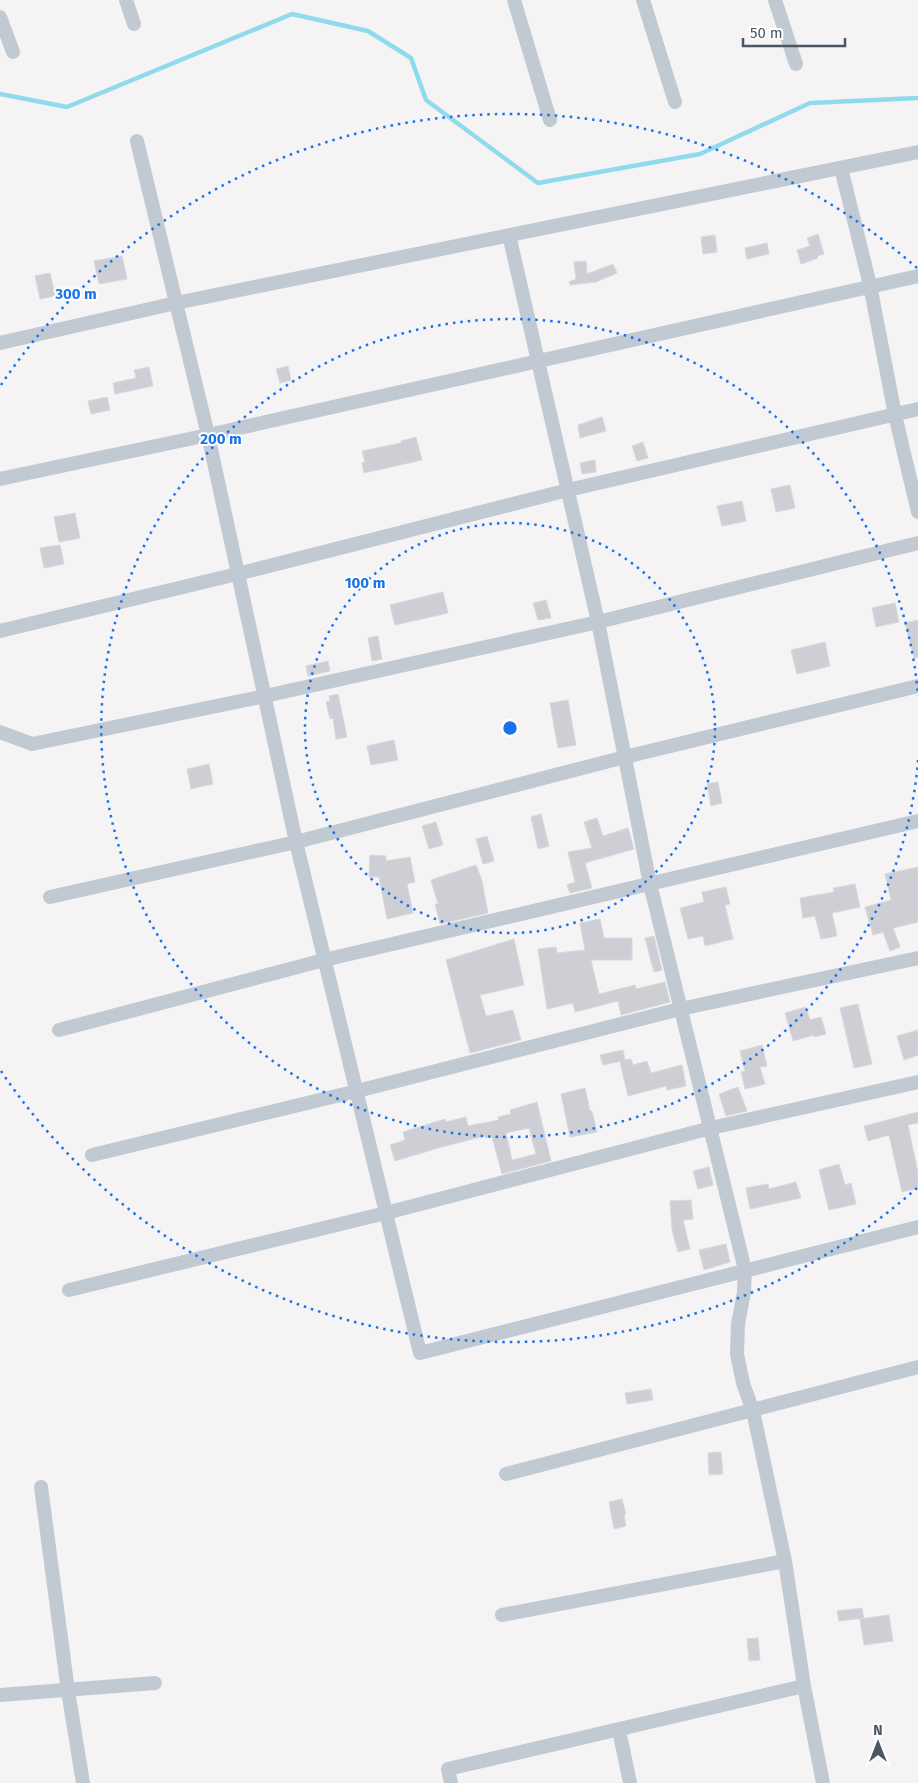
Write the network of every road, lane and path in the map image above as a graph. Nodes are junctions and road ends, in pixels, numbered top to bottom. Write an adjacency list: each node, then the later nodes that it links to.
1 (126, 0): 6 (street)
2 (514, 0): 10 (street)
3 (643, 0): 9 (street)
4 (776, 0): 8 (street)
5 (0, 17): 7 (street)
6 (134, 24)
7 (13, 52)
8 (796, 64)
9 (675, 102)
10 (550, 120)
11 (137, 141): 17 (street)
12 (918, 152): 13 (street)
13 (841, 168): 14 (street); 16 (street)
14 (509, 235): 17 (street); 19 (street)
15 (918, 276): 16 (street)
16 (870, 285): 19 (street); 21 (street)
17 (176, 303): 18 (street); 22 (street)
18 (0, 343)
19 (537, 360): 22 (street); 24 (street)
20 (918, 409): 21 (street)
21 (895, 415): 24 (street); 25 (street)
22 (208, 435): 23 (street); 27 (street)
23 (0, 479)
24 (568, 490): 27 (street); 28 (street)
25 (918, 512)
26 (918, 543): 28 (street)
27 (237, 574): 29 (street); 31 (street)
28 (598, 622): 31 (street); 33 (street)
29 (0, 631)
30 (918, 686): 33 (street)
31 (265, 696): 32 (street); 35 (street)
32 (0, 732)
33 (625, 757): 35 (street); 36 (street)
34 (918, 822): 36 (street)
35 (296, 842): 37 (street); 39 (street)
36 (650, 884): 39 (street); 40 (street)
37 (50, 897)
38 (918, 958): 40 (street)
39 (324, 960): 41 (street); 43 (street)
40 (680, 1009): 43 (street); 44 (street)
41 (59, 1030)
42 (918, 1082): 44 (street)
43 (357, 1091): 45 (street); 46 (street)
44 (711, 1128): 46 (street); 48 (street)
45 (92, 1155)
46 (386, 1213): 48 (street); 49 (street)
47 (918, 1227): 48 (street)
48 (745, 1270): 51 (street)
49 (68, 1290)
50 (918, 1367): 51 (street)
51 (752, 1411): 52 (street); 54 (street)
52 (506, 1474)
53 (41, 1488): 58 (street)
54 (785, 1561): 55 (street); 57 (street)
55 (502, 1615)
56 (154, 1683): 58 (street)
57 (804, 1686): 60 (street); 64 (street)
58 (68, 1691): 59 (street); 61 (street)
59 (0, 1695)
60 (619, 1730): 62 (street); 63 (street)
61 (84, 1783)
62 (450, 1783)
63 (630, 1783)
64 (823, 1783)

